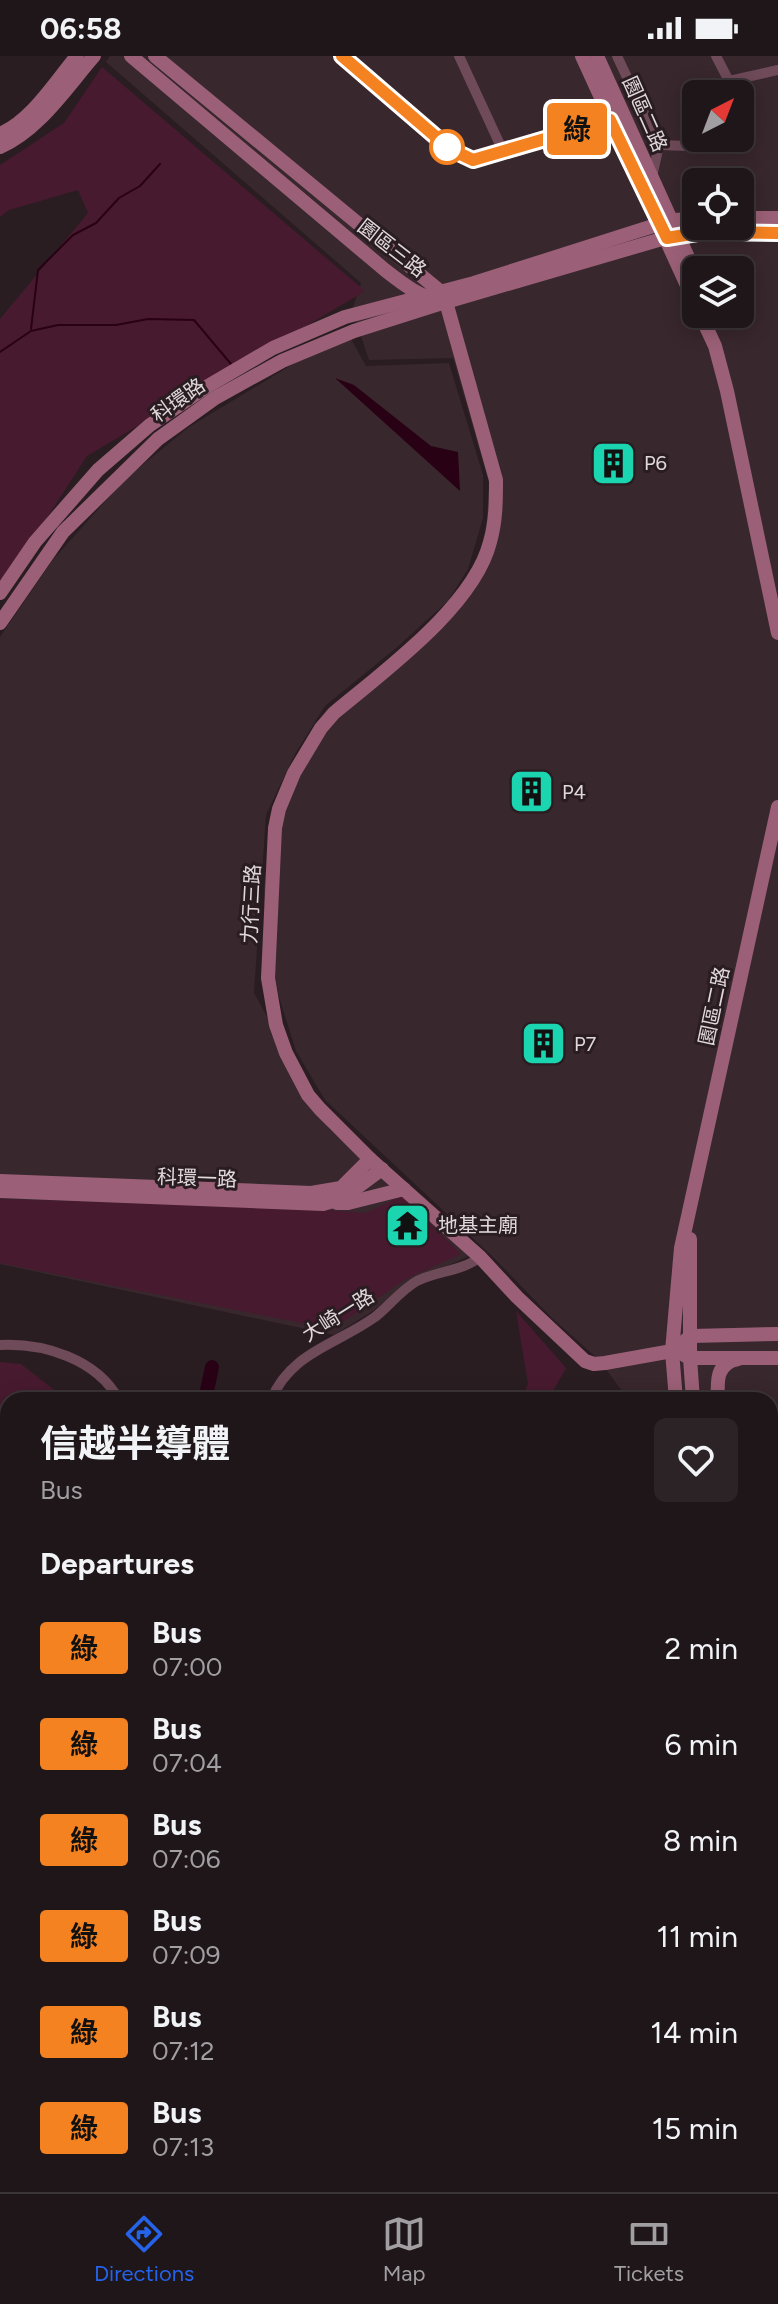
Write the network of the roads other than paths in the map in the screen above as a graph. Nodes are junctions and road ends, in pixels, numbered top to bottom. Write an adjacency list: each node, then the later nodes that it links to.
1 (77, 56): 15 (street)
2 (94, 56): 18 (street)
3 (131, 56): 28 (street, 園區三路)
4 (155, 56): 29 (street, 園區三路)
5 (342, 56): 19 (street)
6 (459, 56): 19 (street)
7 (582, 56): 14 (street, 園區二路)
8 (597, 56): 14 (street, 園區二路)
9 (617, 56): 16 (street)
10 (716, 56): 12 (street)
11 (778, 70): 13 (street)
12 (728, 80)
13 (733, 80)
14 (616, 117): 19 (street); 20 (street, 園區二路); 24 (street, 園區二路)
15 (0, 134)
16 (659, 145): 17 (street); 20 (street)
17 (682, 146)
18 (0, 147)
19 (503, 151)
20 (652, 177): 24 (street, 園區二路)
21 (754, 218): 22 (street)
22 (778, 218)
23 (682, 224): 24 (street, 園區三路)
24 (670, 229): 25 (street, 園區三路); 26 (street, 園區二路); 27 (street, 園區二路); 29 (street, 園區三路)
25 (778, 233)
26 (685, 256)
27 (682, 264)
28 (404, 284): 30 (street, 園區三路); 31 (street)
29 (444, 297): 30 (street, 科環路); 32 (street, 力行三路)
30 (426, 299): 31 (street, 科環路); 32 (street); 37 (street, 科環路)
31 (398, 304): 36 (street, 科環路)
32 (450, 321): 42 (street, 力行三路)
33 (707, 328): 35 (street)
34 (713, 328): 35 (street)
35 (715, 346): 38 (street)
36 (0, 593)
37 (0, 623)
38 (778, 633)
39 (778, 807): 41 (street, 園區二路)
40 (778, 873): 41 (street)
41 (762, 875): 48 (street, 園區二路)
42 (370, 1159): 43 (street, 力行三路); 44 (street, 科環一路)
43 (382, 1169): 45 (street, 力行三路); 47 (street)
44 (0, 1181)
45 (404, 1189): 47 (street, 科環一路); 49 (street, 力行三路)
46 (0, 1191): 47 (street, 科環一路)
47 (329, 1203)
48 (690, 1215): 51 (street, 園區二路); 53 (street, 園區二路)
49 (480, 1257): 53 (street, 力行三路); 58 (street, 大崎一路)
50 (778, 1334): 51 (street)
51 (691, 1336): 53 (street, 力行三路); 55 (street, 園區二路)
52 (0, 1345): 57 (street)
53 (672, 1351): 55 (street); 59 (street, 園區二路)
54 (751, 1357): 55 (street); 56 (street); 61 (street)
55 (690, 1358): 60 (street, 園區二路)
56 (778, 1358)
57 (113, 1392)
58 (275, 1392)
59 (675, 1392)
60 (692, 1392)
61 (718, 1392)

